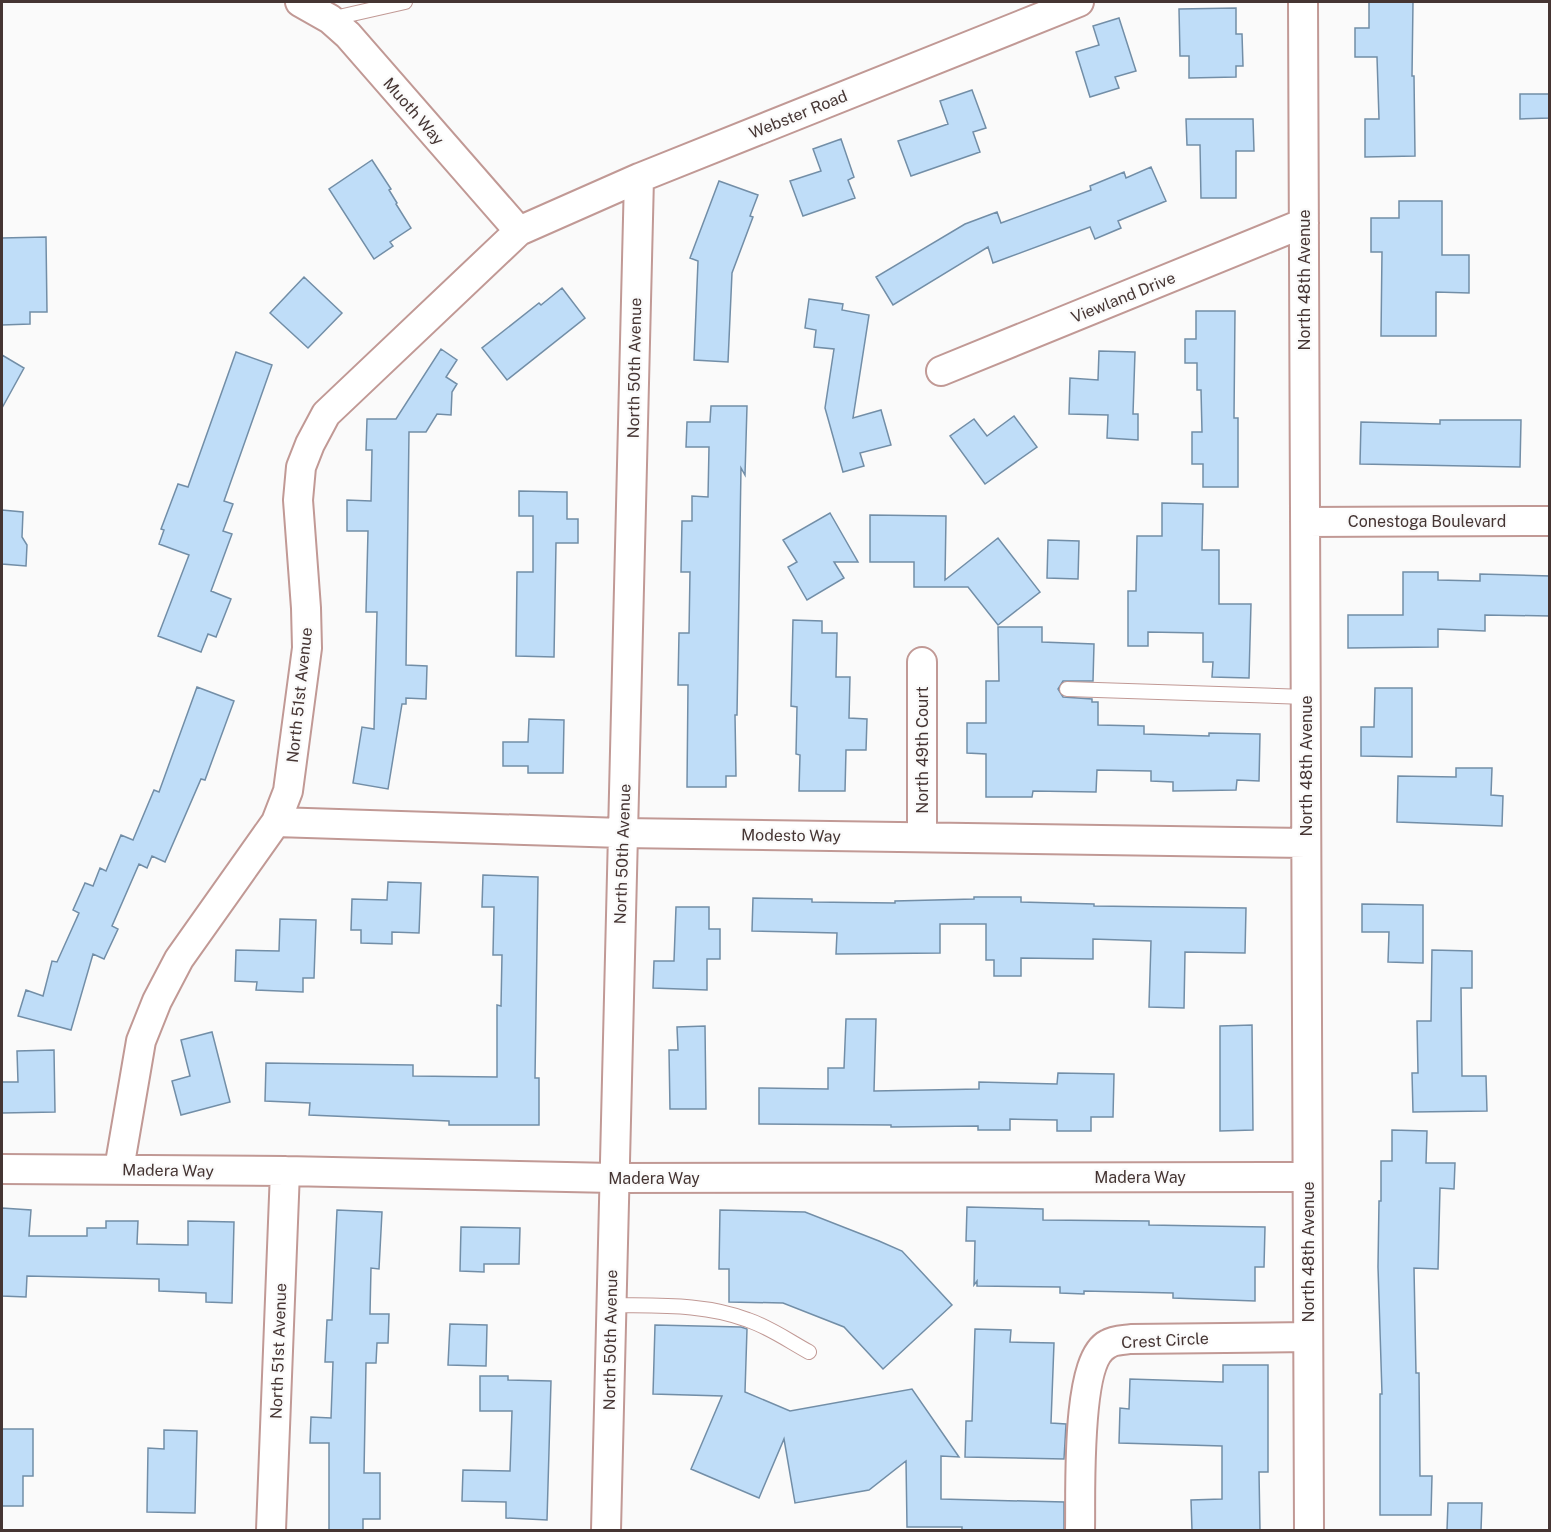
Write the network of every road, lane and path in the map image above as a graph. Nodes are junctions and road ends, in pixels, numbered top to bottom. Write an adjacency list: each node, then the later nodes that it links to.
1 (300, 2): 5 (street, Muoth Way)
2 (405, 2): 5 (lane)
3 (1079, 2): 6 (street, Webster Road)
4 (1303, 2): 7 (street, North 48th Avenue)
5 (330, 19): 8 (street, Muoth Way)
6 (639, 178): 8 (street, Webster Road); 16 (street, North 50th Avenue)
7 (1304, 223): 9 (street, Viewland Drive); 11 (street, North 48th Avenue)
8 (519, 231): 15 (street, North 51st Avenue)
9 (941, 371)
10 (1550, 521): 11 (street, Conestoga Boulevard)
11 (1305, 522): 14 (street, North 48th Avenue)
12 (922, 662): 17 (street, North 49th Court)
13 (1066, 689): 14 (lane)
14 (1306, 697): 18 (street, North 48th Avenue)
15 (276, 822): 16 (street, Modesto Way); 20 (street, North 51st Avenue)
16 (622, 833): 17 (street, Modesto Way); 23 (street, North 50th Avenue)
17 (922, 837): 18 (street, Modesto Way)
18 (1306, 843): 22 (street, North 48th Avenue)
19 (2, 1169): 20 (street, Madera Way)
20 (120, 1169): 21 (street, Madera Way)
21 (285, 1172): 23 (street, Madera Way); 27 (street, North 51st Avenue)
22 (1307, 1177): 23 (street, Madera Way); 25 (street, North 48th Avenue)
23 (613, 1178): 24 (street, North 50th Avenue)
24 (610, 1305): 26 (lane); 28 (street, North 50th Avenue)
25 (1308, 1337): 29 (street, Crest Circle); 30 (street, North 48th Avenue)
26 (809, 1352)
27 (271, 1530)
28 (606, 1530)
29 (1080, 1530)
30 (1309, 1530)

